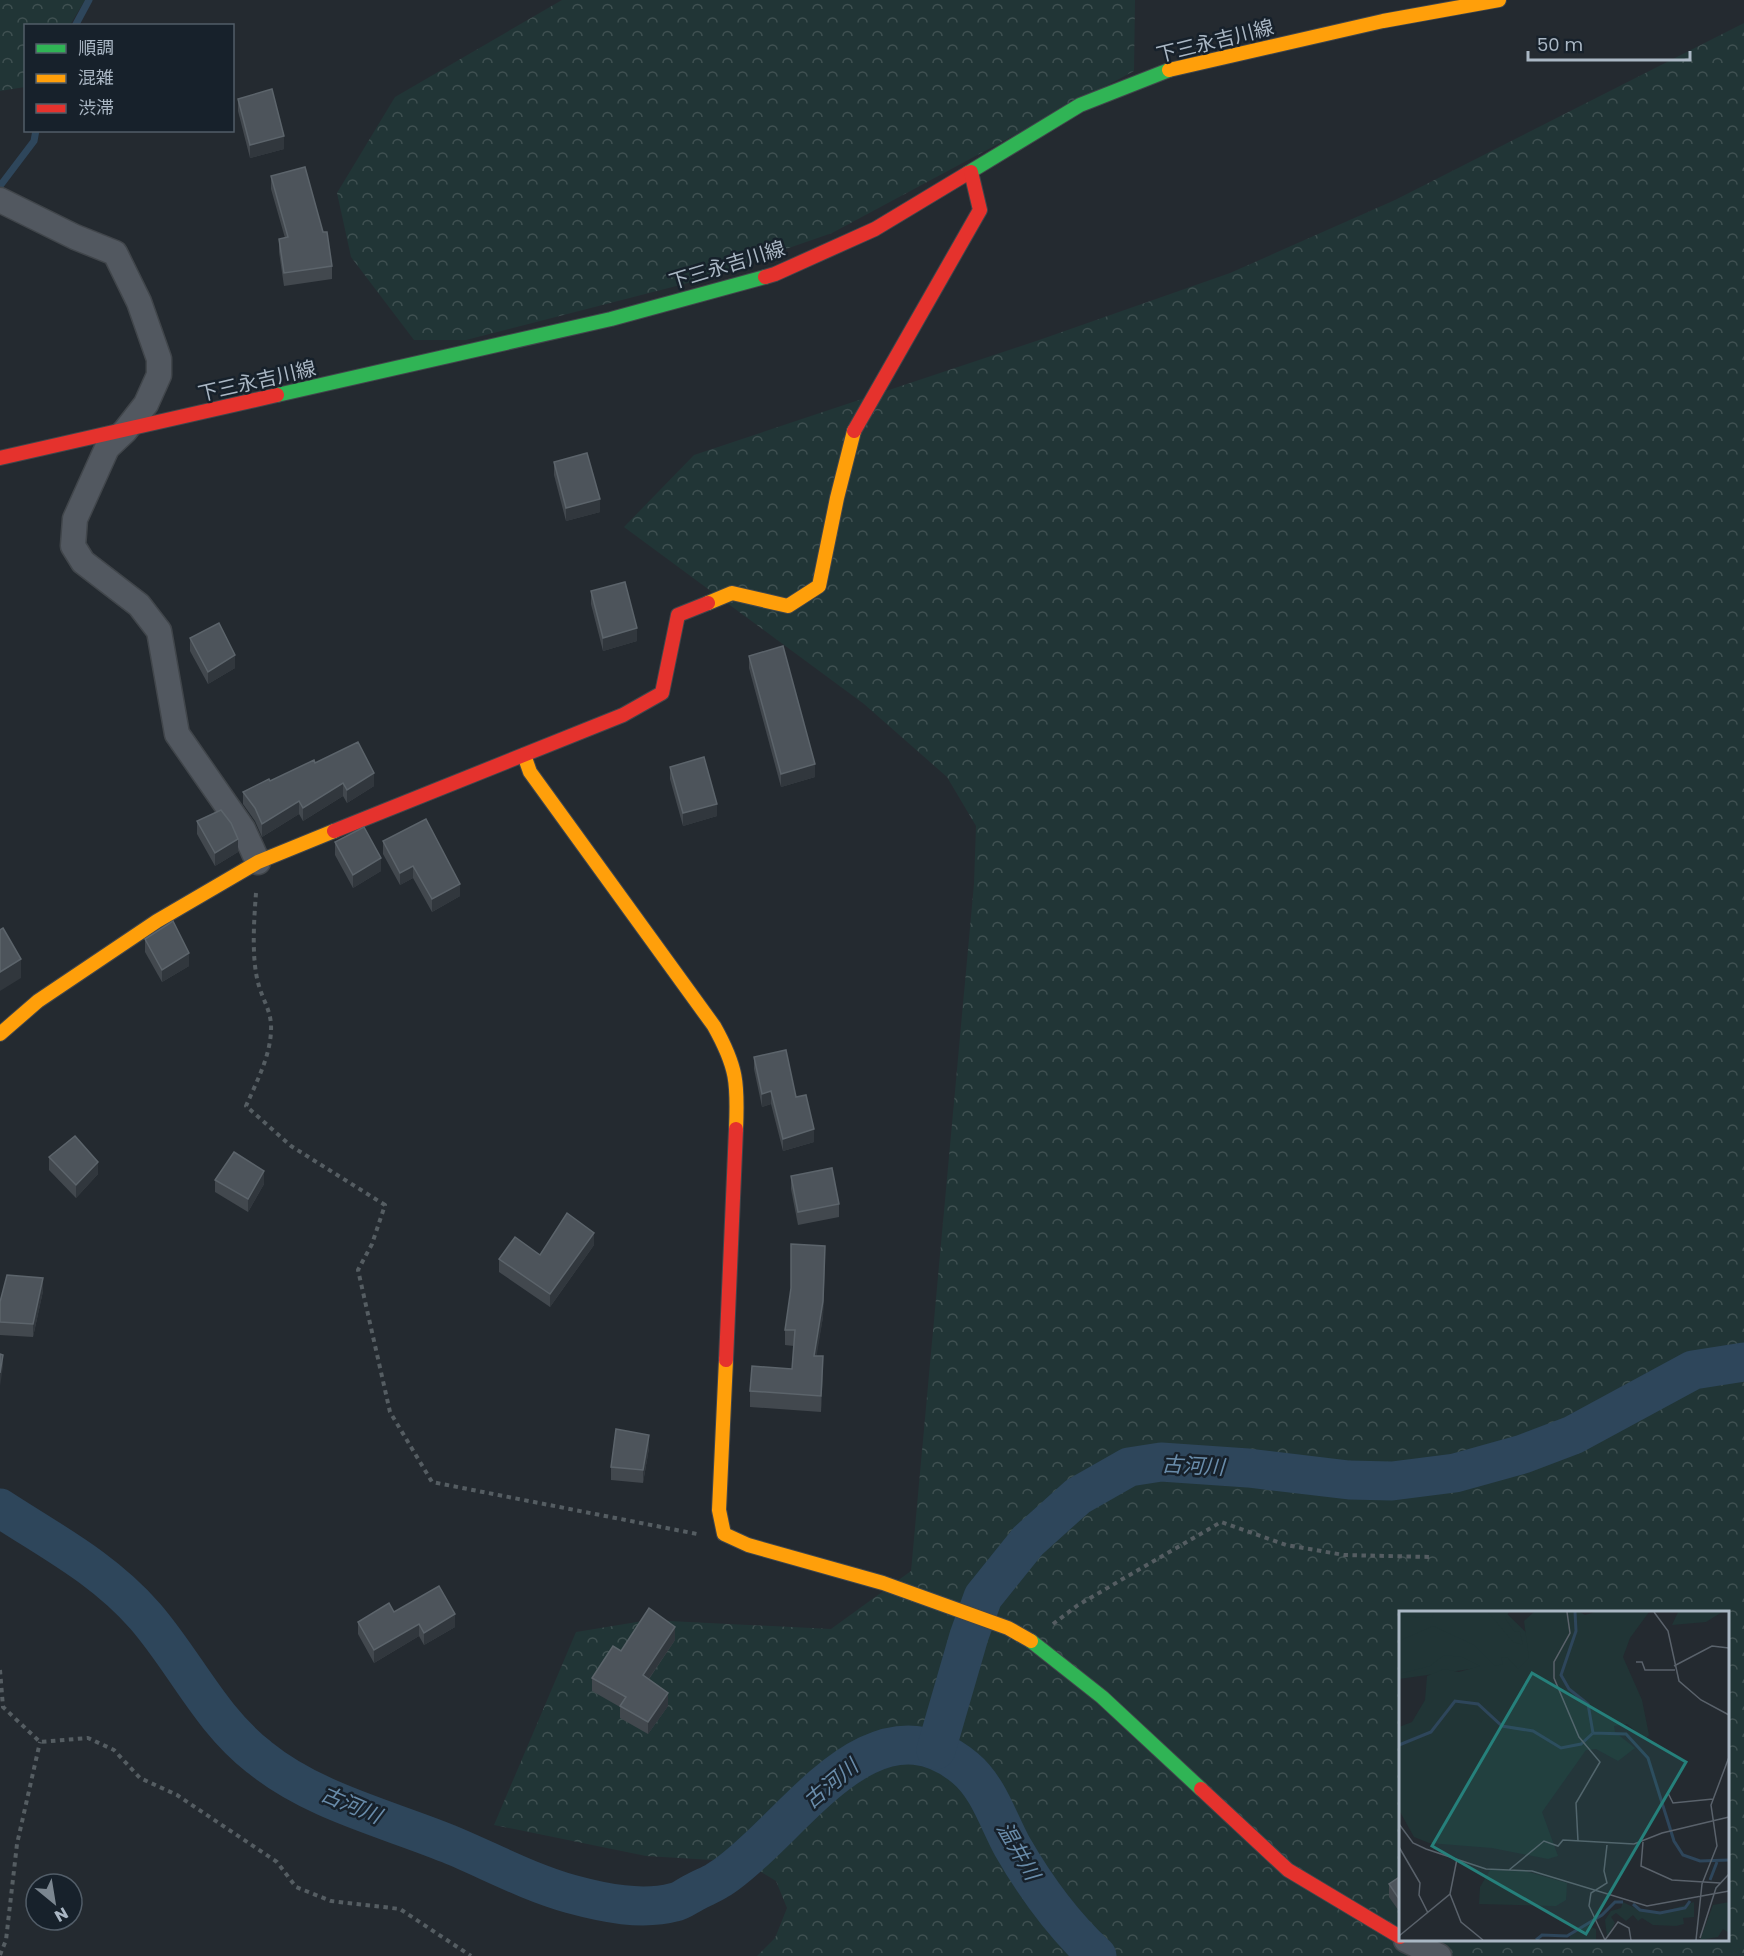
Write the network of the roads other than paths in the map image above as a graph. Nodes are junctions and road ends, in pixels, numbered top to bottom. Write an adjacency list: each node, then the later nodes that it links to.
1 (1499, 0): 2 (street, 下三永吉川線)
2 (1470, 3): 3 (street, 下三永吉川線)
3 (971, 172): 5 (street, 下三永吉川線); 7 (street)
4 (0, 200): 5 (street)
5 (125, 431): 6 (street, 下三永吉川線); 8 (street)
6 (0, 458)
7 (524, 755): 8 (street); 10 (street)
8 (258, 862): 9 (street)
9 (0, 1035)
10 (1399, 1936)
11 (1408, 1941): 12 (street)
12 (1439, 1956)

